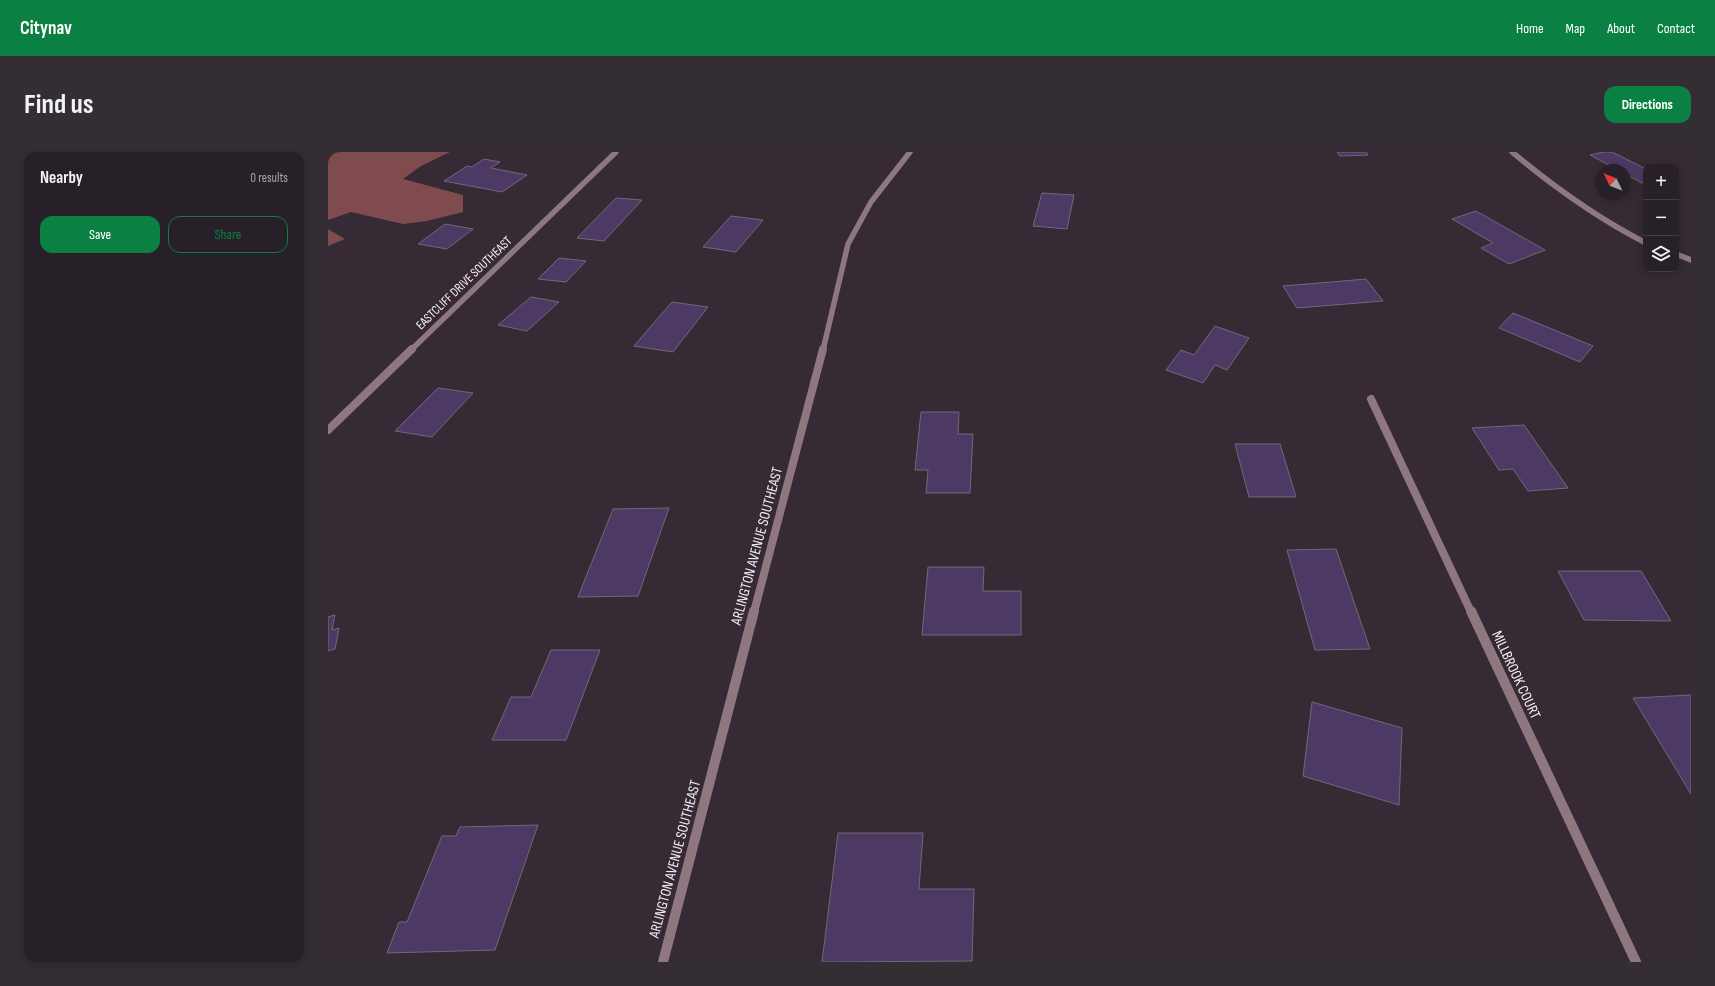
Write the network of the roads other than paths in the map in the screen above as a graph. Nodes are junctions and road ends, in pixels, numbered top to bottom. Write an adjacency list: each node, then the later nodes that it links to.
1 (616, 152): 8 (street, EASTCLIFF DRIVE SOUTHEAST)
2 (910, 152): 9 (street, ARLINGTON AVENUE SOUTHEAST)
3 (1512, 152): 4 (street)
4 (1643, 241)
5 (1679, 255): 6 (street)
6 (1691, 260)
7 (1371, 399): 10 (street, MILLBROOK COURT)
8 (328, 430)
9 (663, 962)
10 (1636, 962)

